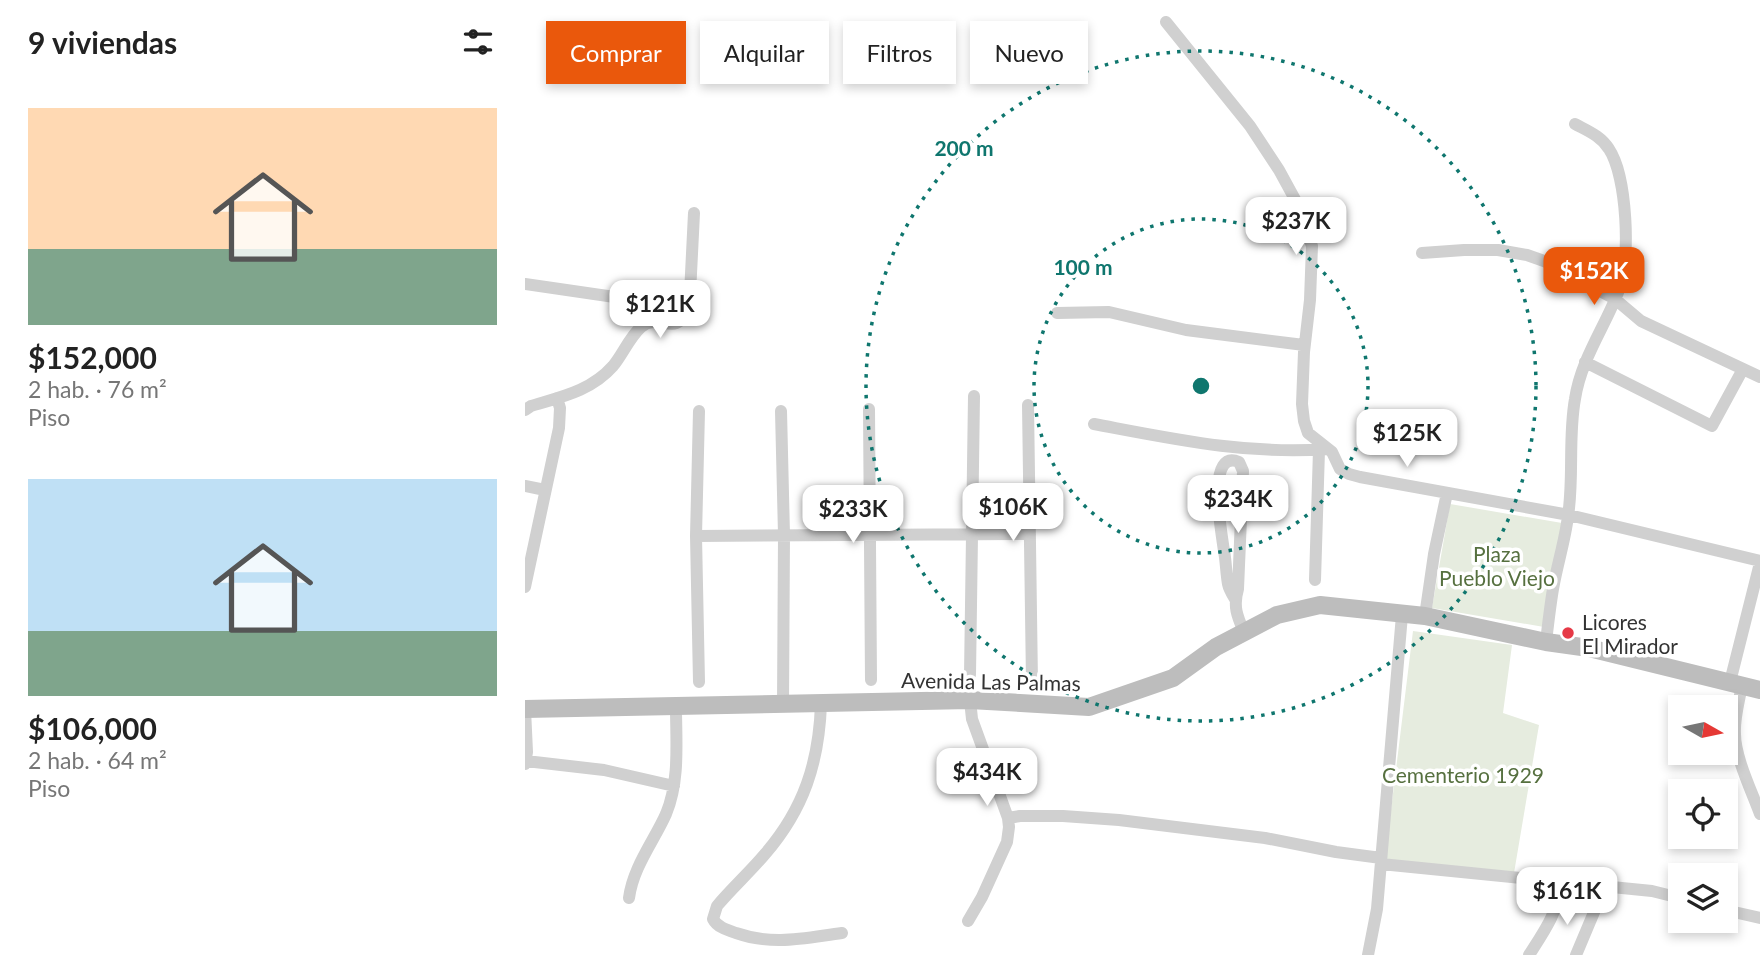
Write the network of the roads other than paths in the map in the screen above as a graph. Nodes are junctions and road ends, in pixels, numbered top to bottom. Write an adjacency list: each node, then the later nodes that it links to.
1 (1166, 22): 9 (street)
2 (1576, 124): 6 (street)
3 (694, 213): 8 (street)
4 (1422, 253): 6 (street)
5 (525, 284): 8 (street)
6 (1615, 299): 10 (street); 11 (street)
7 (1057, 313): 9 (street)
8 (649, 322): 14 (street)
9 (1304, 345): 21 (street)
10 (1585, 362): 11 (street); 25 (street)
11 (1743, 369): 12 (street)
12 (1760, 377)
13 (974, 396): 27 (street)
14 (557, 398): 17 (street); 23 (street)
15 (1028, 405): 28 (street)
16 (869, 409): 26 (street)
17 (525, 410)
18 (699, 411): 30 (street)
19 (781, 411): 29 (street)
20 (1094, 424): 21 (street)
21 (1324, 449): 24 (street); 32 (street)
22 (525, 486): 23 (street)
23 (545, 490): 33 (street)
24 (1447, 493): 25 (street); 36 (street)
25 (1569, 515): 31 (street); 38 (street)
26 (870, 534): 27 (street); 29 (street); 40 (street)
27 (972, 534): 28 (street); 39 (street)
28 (1030, 534): 42 (street)
29 (783, 535): 30 (street); 47 (street)
30 (696, 536): 41 (street)
31 (1760, 562): 43 (street)
32 (1315, 580)
33 (525, 587)
34 (1235, 599): 34 (street); 37 (street)
35 (1402, 615): 36 (street, Avenida Las Palmas); 37 (street, Avenida Las Palmas); 54 (street)
36 (1425, 616): 38 (street, Avenida Las Palmas)
37 (1244, 632): 45 (street, Avenida Las Palmas)
38 (1546, 642): 43 (street, Avenida Las Palmas)
39 (970, 675)
40 (871, 680)
41 (699, 682)
42 (1032, 682)
43 (1736, 684): 44 (street, Avenida Las Palmas); 52 (street)
44 (1760, 690)
45 (970, 700): 46 (street, Avenida Las Palmas); 53 (street)
46 (821, 704): 47 (street, Avenida Las Palmas); 62 (street)
47 (783, 705): 48 (street, Avenida Las Palmas)
48 (676, 707): 49 (street, Avenida Las Palmas); 51 (street)
49 (525, 709): 50 (street)
50 (525, 762): 51 (street)
51 (674, 786): 58 (street)
52 (1760, 814)
53 (1008, 818): 54 (street); 61 (street)
54 (1381, 861): 55 (street); 63 (street)
55 (1562, 882): 56 (street); 64 (street)
56 (1603, 886): 57 (street); 65 (street)
57 (1668, 895)
58 (629, 898)
59 (1738, 913): 60 (street)
60 (1760, 918)
61 (968, 921)
62 (842, 933)
63 (1368, 955)
64 (1529, 955)
65 (1576, 955)

